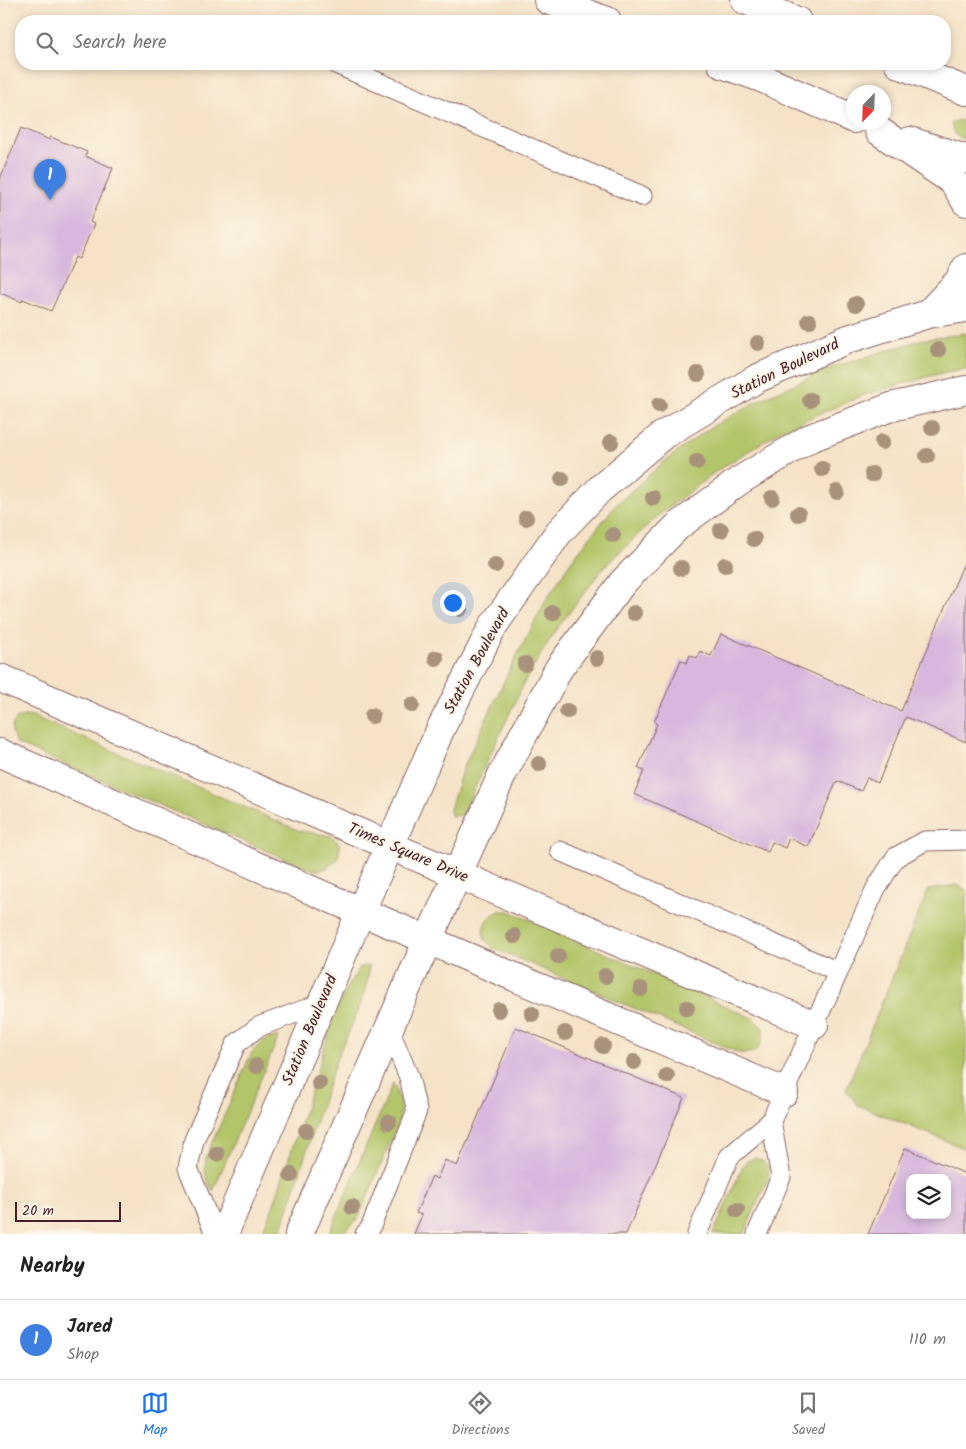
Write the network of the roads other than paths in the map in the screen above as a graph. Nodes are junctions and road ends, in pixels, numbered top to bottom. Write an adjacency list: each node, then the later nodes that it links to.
1 (548, 0): 3 (street)
2 (745, 0): 4 (street)
3 (590, 15)
4 (783, 15)
5 (350, 70): 13 (lane)
6 (739, 70): 9 (street)
7 (914, 70): 8 (street)
8 (966, 91)
9 (846, 115)
10 (876, 130): 14 (street)
11 (882, 130): 12 (street)
12 (966, 159)
13 (642, 196)
14 (966, 202)
15 (966, 268): 17 (street)
16 (966, 308): 17 (street, Station Boulevard)
17 (928, 314): 22 (street, Station Boulevard)
18 (966, 390): 24 (street)
19 (3, 679): 22 (street, Times Square Drive)
20 (0, 753): 25 (street)
21 (966, 840): 27 (lane)
22 (390, 846): 24 (street, Times Square Drive); 25 (street, Station Boulevard)
23 (560, 851): 27 (lane)
24 (457, 874): 26 (street); 29 (street, Times Square Drive)
25 (361, 911): 26 (street); 28 (street, Station Boulevard)
26 (428, 940): 30 (street); 31 (street)
27 (838, 972): 29 (lane)
28 (322, 1003): 34 (lane); 35 (street, Station Boulevard)
29 (814, 1025): 31 (lane)
30 (389, 1029): 36 (street); 37 (lane)
31 (784, 1092): 32 (lane)
32 (771, 1122): 33 (lane); 38 (lane)
33 (761, 1230)
34 (215, 1234)
35 (224, 1234)
36 (299, 1234)
37 (365, 1234)
38 (697, 1234)

